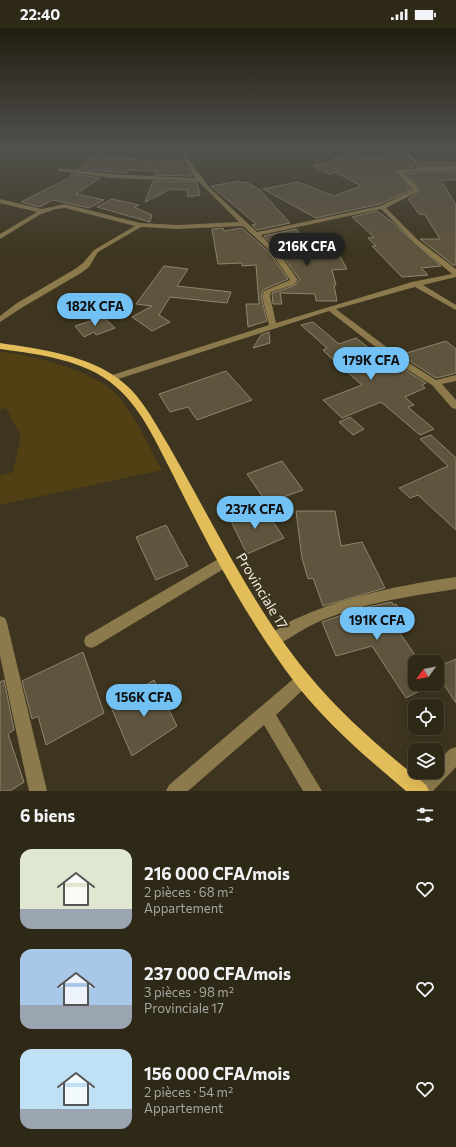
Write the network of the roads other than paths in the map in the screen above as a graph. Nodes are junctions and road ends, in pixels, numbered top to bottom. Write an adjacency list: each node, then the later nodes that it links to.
1 (205, 185): 6 (street)
2 (412, 185): 4 (street)
3 (0, 201): 5 (street)
4 (382, 206): 8 (street); 10 (street)
5 (42, 211): 7 (street); 9 (street)
6 (244, 224): 7 (street); 8 (street)
7 (140, 225): 14 (street)
8 (256, 234): 15 (street)
9 (0, 237)
10 (456, 274): 11 (street)
11 (415, 284): 12 (street); 13 (street)
12 (456, 308)
13 (331, 309): 15 (street); 19 (street)
14 (0, 320)
15 (273, 326): 17 (street)
16 (0, 346): 17 (main road, Provinciale 17)
17 (112, 378): 21 (main road, Provinciale 17)
18 (456, 378): 19 (street)
19 (435, 383): 20 (street)
20 (456, 406)
21 (225, 561): 24 (main road, Provinciale 17); 25 (street)
22 (456, 583): 24 (street)
23 (0, 622): 29 (street)
24 (273, 640): 26 (main road, Provinciale 17)
25 (91, 641)
26 (303, 680): 27 (street); 32 (main road, Provinciale 17)
27 (266, 713): 30 (street); 31 (street)
28 (456, 755): 32 (street)
29 (38, 791)
30 (175, 791)
31 (312, 791)
32 (421, 791)

